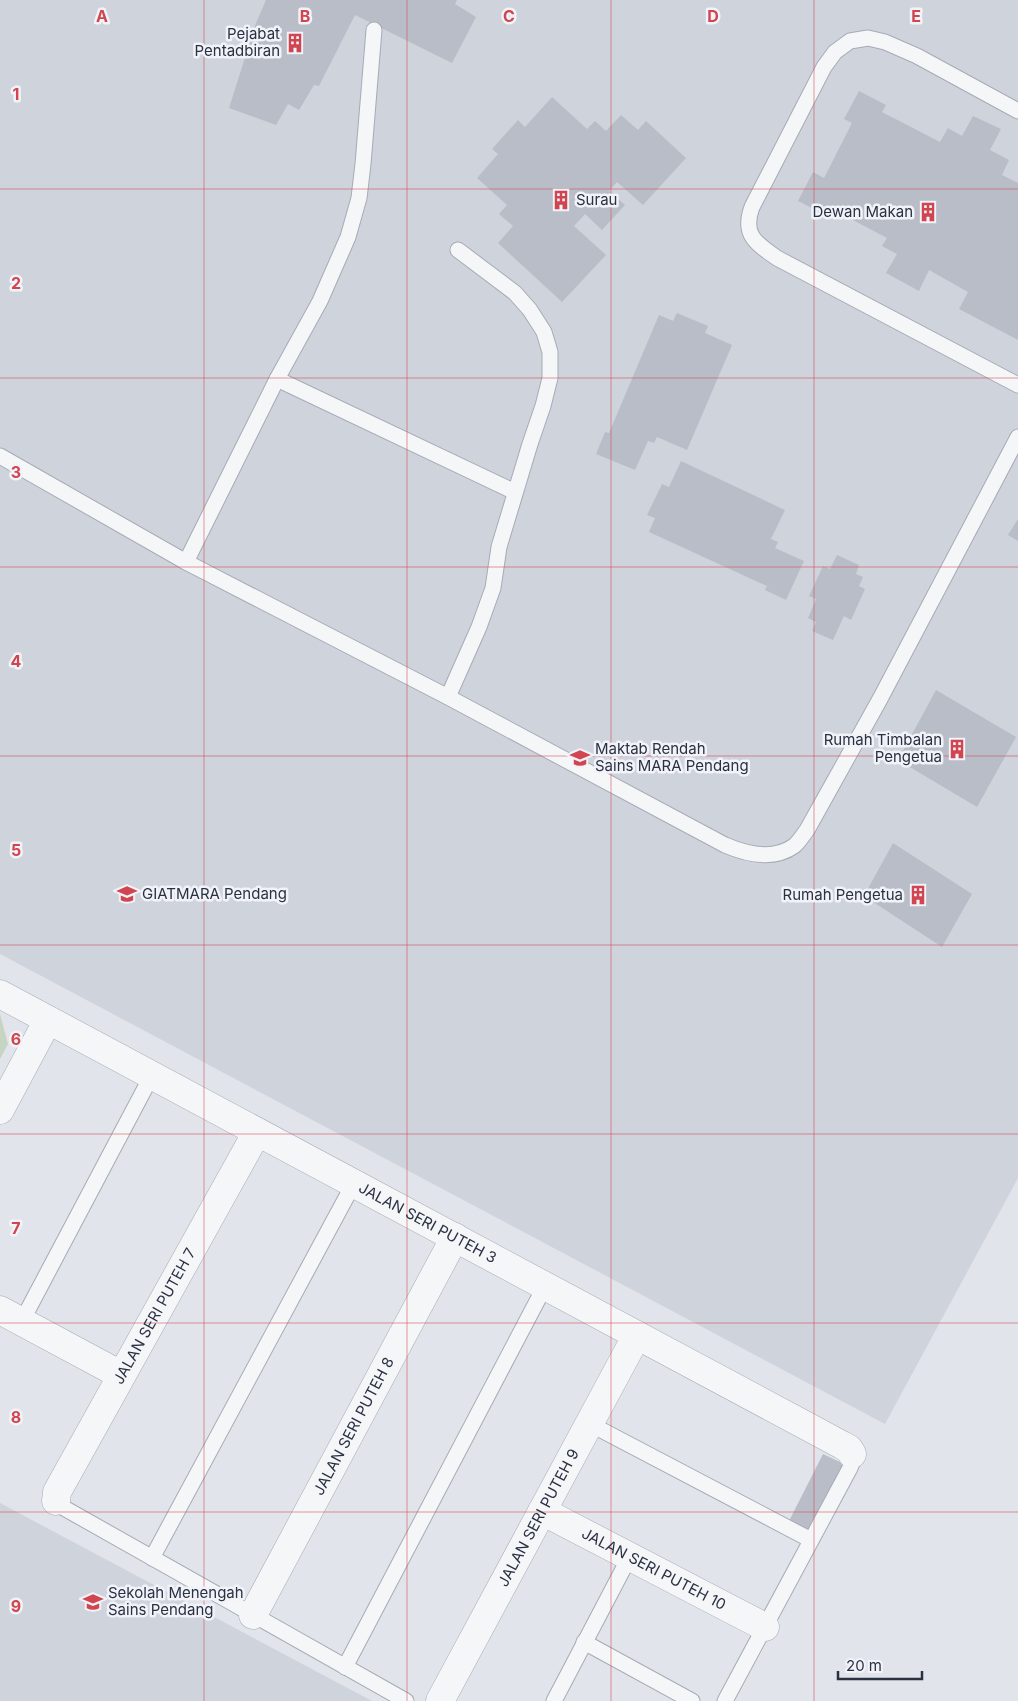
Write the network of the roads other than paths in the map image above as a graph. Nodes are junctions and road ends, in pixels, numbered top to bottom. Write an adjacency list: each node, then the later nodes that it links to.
1 (374, 30): 4 (lane)
2 (1018, 111): 5 (lane)
3 (458, 250): 8 (lane)
4 (277, 379): 8 (lane); 9 (lane)
5 (1018, 385)
6 (1018, 437): 10 (lane)
7 (0, 456): 9 (lane)
8 (515, 492): 10 (lane)
9 (186, 562): 10 (lane)
10 (448, 698)
11 (0, 994): 12 (street, JALAN SERI PUTEH 3)
12 (48, 1020): 13 (street, JALAN SERI PUTEH 3); 14 (street)
13 (152, 1075): 15 (street, JALAN SERI PUTEH 3); 19 (lane)
14 (0, 1110)
15 (256, 1132): 16 (street, JALAN SERI PUTEH 3); 21 (street, JALAN SERI PUTEH 7)
16 (354, 1183): 17 (street, JALAN SERI PUTEH 3); 28 (lane)
17 (455, 1238): 18 (street, JALAN SERI PUTEH 3); 29 (street, JALAN SERI PUTEH 8)
18 (545, 1286): 20 (street, JALAN SERI PUTEH 3); 32 (lane)
19 (11, 1316): 21 (street)
20 (637, 1335): 22 (street, JALAN SERI PUTEH 9); 23 (street, JALAN SERI PUTEH 3)
21 (121, 1375): 24 (street, JALAN SERI PUTEH 7)
22 (590, 1424): 25 (street, JALAN SERI PUTEH 9); 26 (lane)
23 (852, 1454): 26 (lane)
24 (56, 1501): 28 (lane)
25 (542, 1511): 27 (street, JALAN SERI PUTEH 10); 34 (street, JALAN SERI PUTEH 9)
26 (811, 1540): 30 (lane)
27 (630, 1556): 30 (street, JALAN SERI PUTEH 10); 31 (lane)
28 (152, 1558): 29 (lane)
29 (253, 1615): 32 (lane)
30 (765, 1627): 37 (lane)
31 (584, 1642): 35 (lane); 36 (lane)
32 (345, 1667): 33 (lane)
33 (406, 1701)
34 (440, 1701)
35 (554, 1701)
36 (692, 1701)
37 (725, 1701)

